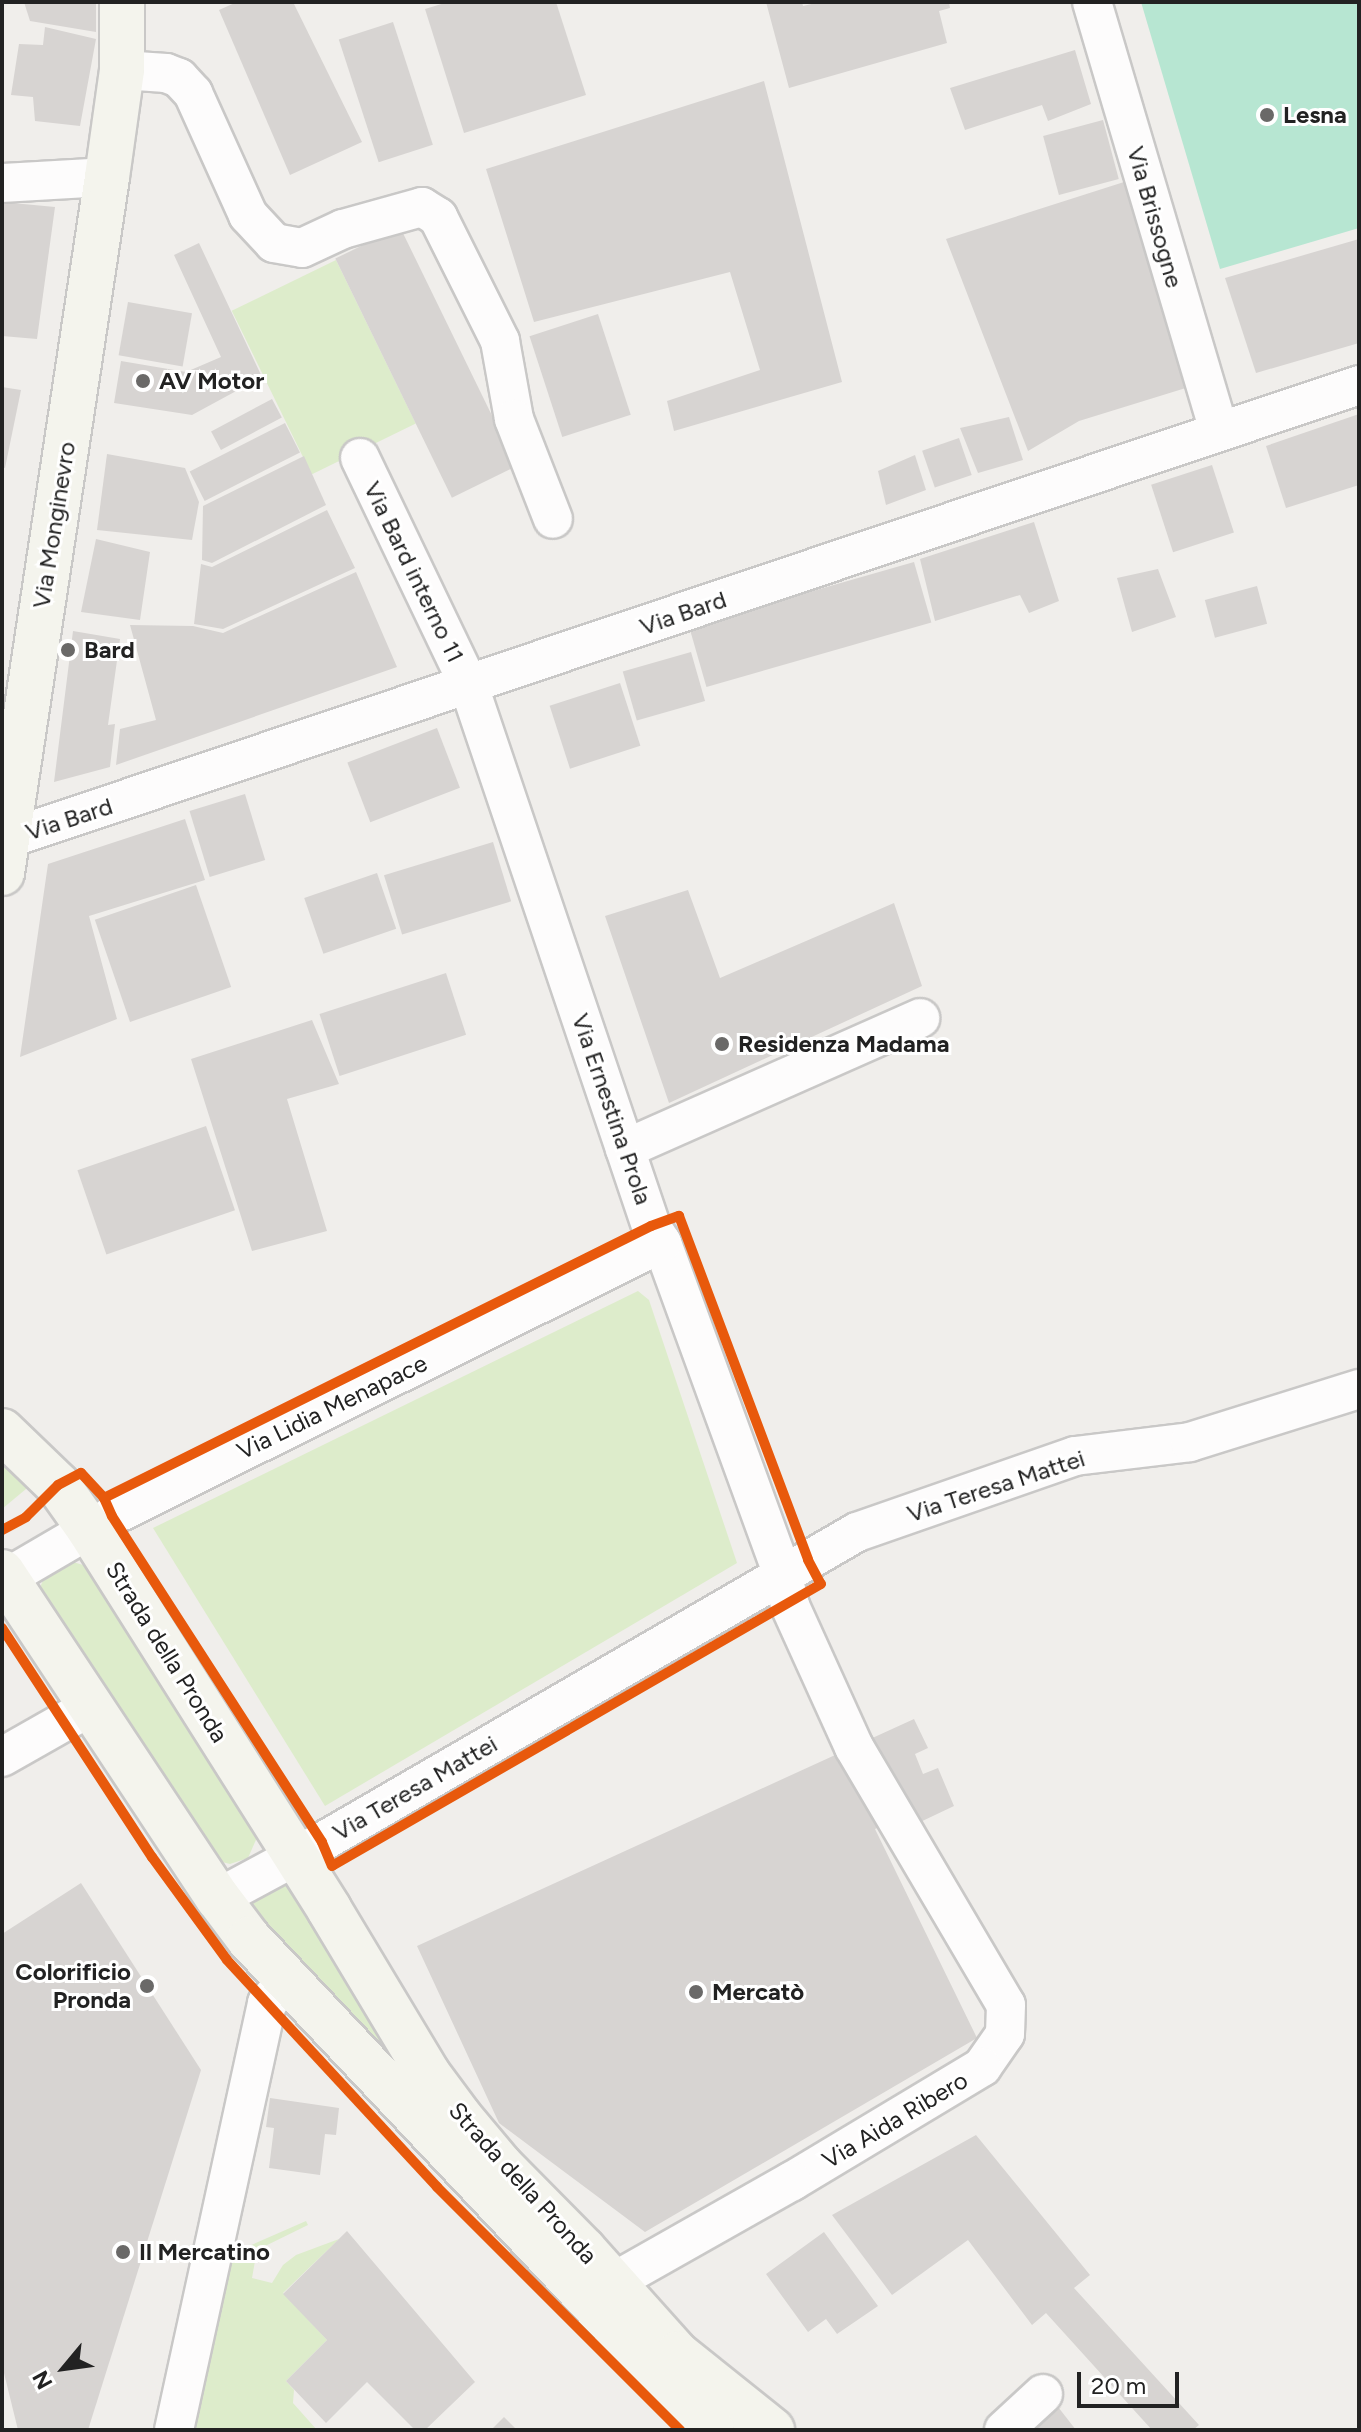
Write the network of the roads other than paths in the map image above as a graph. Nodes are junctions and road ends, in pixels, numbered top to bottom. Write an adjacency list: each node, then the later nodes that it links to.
1 (122, 2): 3 (street, Via Monginevro)
2 (1092, 2): 7 (street, Via Brissogne)
3 (122, 70): 4 (street, Via Monginevro); 9 (street)
4 (107, 177): 5 (street); 11 (street, Via Monginevro)
5 (2, 183)
6 (1359, 385): 7 (street, Via Bard)
7 (1219, 431): 10 (street, Via Bard)
8 (360, 458): 10 (street, Via Bard interno 11)
9 (553, 519)
10 (469, 686): 11 (street, Via Bard); 13 (street, Via Ernestina Prola)
11 (4, 856)
12 (920, 1018): 13 (street)
13 (625, 1149): 14 (street, Via Ernestina Prola)
14 (662, 1243): 17 (street, Via Lidia Menapace); 18 (street, Via Ernestina Prola)
15 (1359, 1389): 18 (street, Via Teresa Mattei)
16 (2, 1431): 17 (street, Strada della Pronda)
17 (89, 1529): 19 (street, Via Lidia Menapace); 22 (street, Strada della Pronda)
18 (782, 1573): 22 (street, Via Teresa Mattei); 25 (street, Via Aida Ribero)
19 (4, 1575): 20 (street, Strada della Pronda)
20 (90, 1707): 21 (street); 23 (street, Strada della Pronda)
21 (2, 1757)
22 (295, 1856): 23 (street); 25 (street, Strada della Pronda)
23 (218, 1898): 24 (street, Strada della Pronda)
24 (286, 1982): 27 (street); 28 (street, Strada della Pronda)
25 (612, 2283): 29 (street, Strada della Pronda)
26 (1043, 2394): 30 (street)
27 (174, 2430)
28 (712, 2430)
29 (772, 2430)
30 (1004, 2430)

